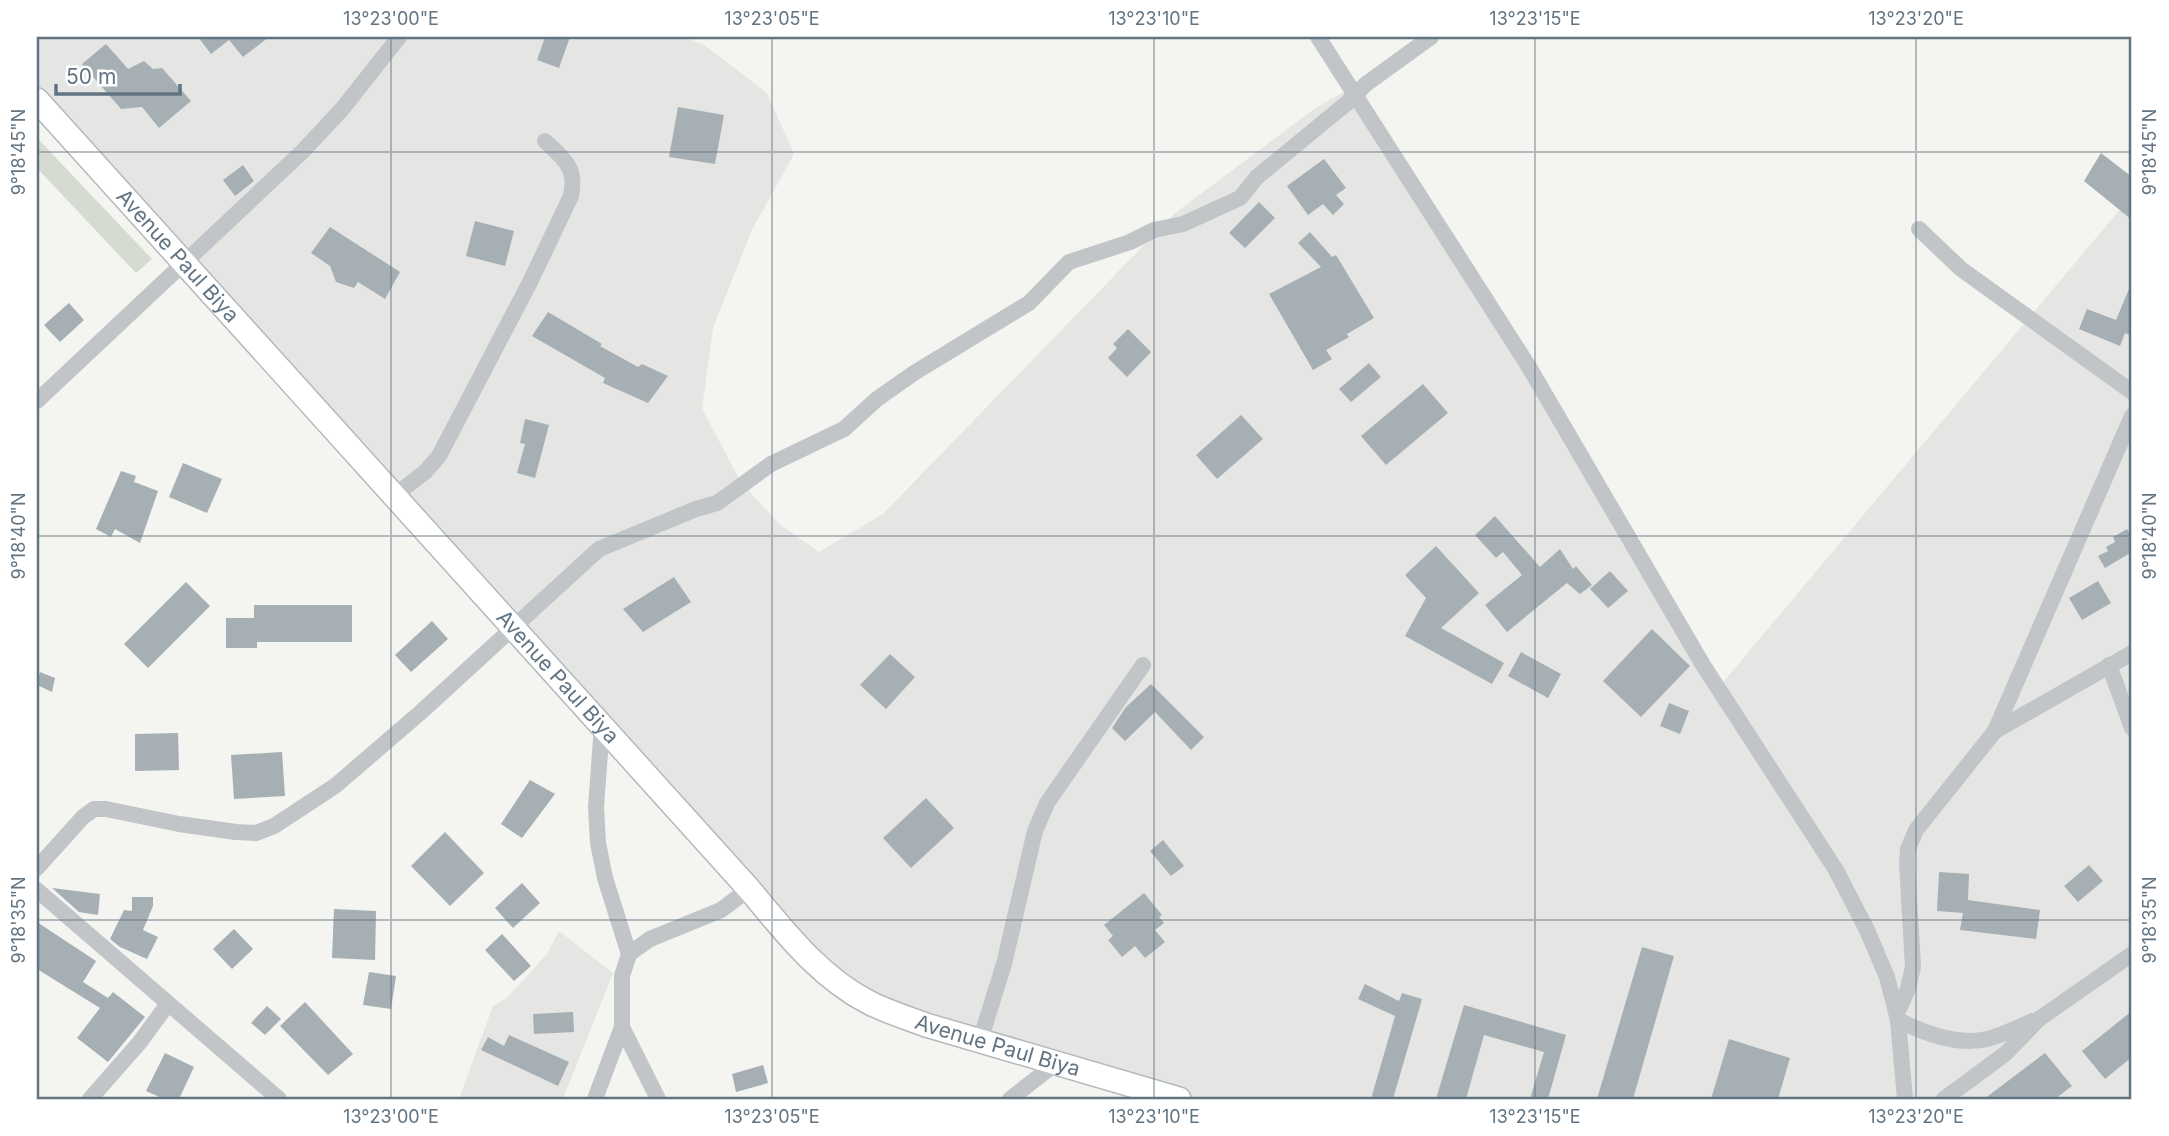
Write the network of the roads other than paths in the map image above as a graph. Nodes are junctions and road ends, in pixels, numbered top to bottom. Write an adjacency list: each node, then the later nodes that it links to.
1 (399, 37): 8 (street)
2 (1318, 37): 4 (street)
3 (1432, 37): 4 (street)
4 (1356, 94): 13 (street); 26 (street)
5 (37, 100): 8 (main road, Avenue Paul Biya)
6 (545, 141): 12 (street)
7 (1919, 229): 9 (street)
8 (184, 264): 10 (street); 12 (main road, Avenue Paul Biya)
9 (2132, 391)
10 (37, 401)
11 (2132, 415): 19 (street)
12 (394, 496): 13 (main road, Avenue Paul Biya)
13 (512, 628): 17 (main road, Avenue Paul Biya); 20 (street)
14 (2132, 653): 16 (street)
15 (1143, 665): 29 (street)
16 (2109, 665): 18 (street); 19 (street)
17 (602, 726): 21 (main road, Avenue Paul Biya); 23 (street)
18 (2132, 728)
19 (1995, 731): 26 (street)
20 (37, 867)
21 (749, 889): 23 (street); 29 (main road, Avenue Paul Biya)
22 (37, 890): 25 (street)
23 (629, 954): 28 (street)
24 (2132, 954): 27 (street)
25 (167, 1005): 31 (street); 32 (street)
26 (1897, 1016): 27 (street); 37 (street)
27 (2039, 1019): 38 (street)
28 (622, 1027): 33 (street); 34 (street)
29 (981, 1041): 30 (main road, Avenue Paul Biya)
30 (1055, 1064): 35 (street); 36 (main road, Avenue Paul Biya)
31 (90, 1099)
32 (279, 1099)
33 (595, 1099)
34 (658, 1099)
35 (1010, 1099)
36 (1179, 1099)
37 (1905, 1099)
38 (1944, 1099)

